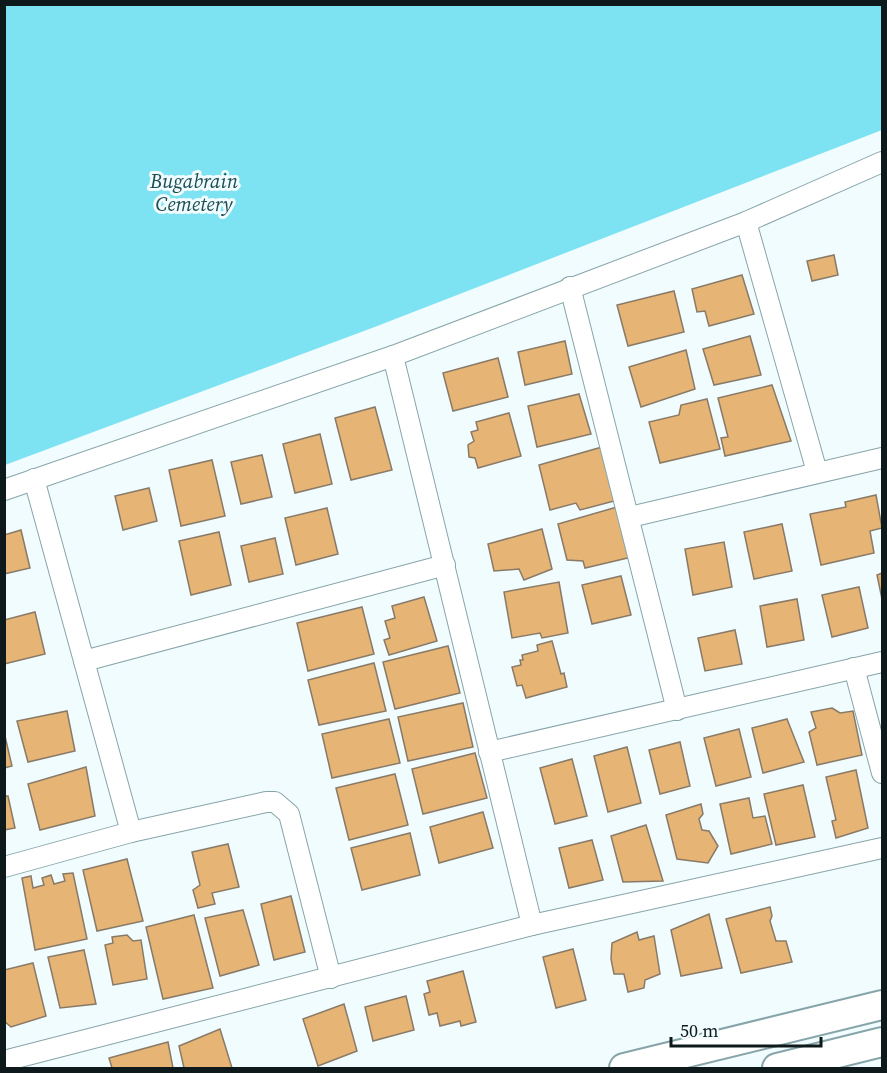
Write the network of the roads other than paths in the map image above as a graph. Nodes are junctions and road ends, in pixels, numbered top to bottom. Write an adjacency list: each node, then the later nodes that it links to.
1 (882, 162): 2 (street)
2 (746, 222): 3 (street); 6 (street)
3 (570, 287): 4 (street); 9 (street)
4 (393, 356): 7 (street); 10 (street)
5 (882, 458): 6 (street)
6 (817, 472): 9 (street)
7 (34, 479): 8 (street); 11 (street)
8 (4, 490)
9 (630, 517): 14 (street)
10 (445, 565): 11 (street); 15 (street)
11 (84, 662): 17 (street)
12 (882, 662): 13 (street)
13 (854, 668): 14 (street); 16 (street)
14 (677, 710): 15 (street)
15 (489, 752): 20 (street)
16 (882, 772)
17 (131, 832): 19 (street); 21 (street)
18 (882, 848): 20 (street)
19 (4, 867)
20 (532, 925): 21 (street)
21 (331, 978): 24 (street)
22 (882, 1005): 25 (street)
23 (882, 1042): 26 (street)
24 (4, 1061)
25 (624, 1068)
26 (777, 1068)

